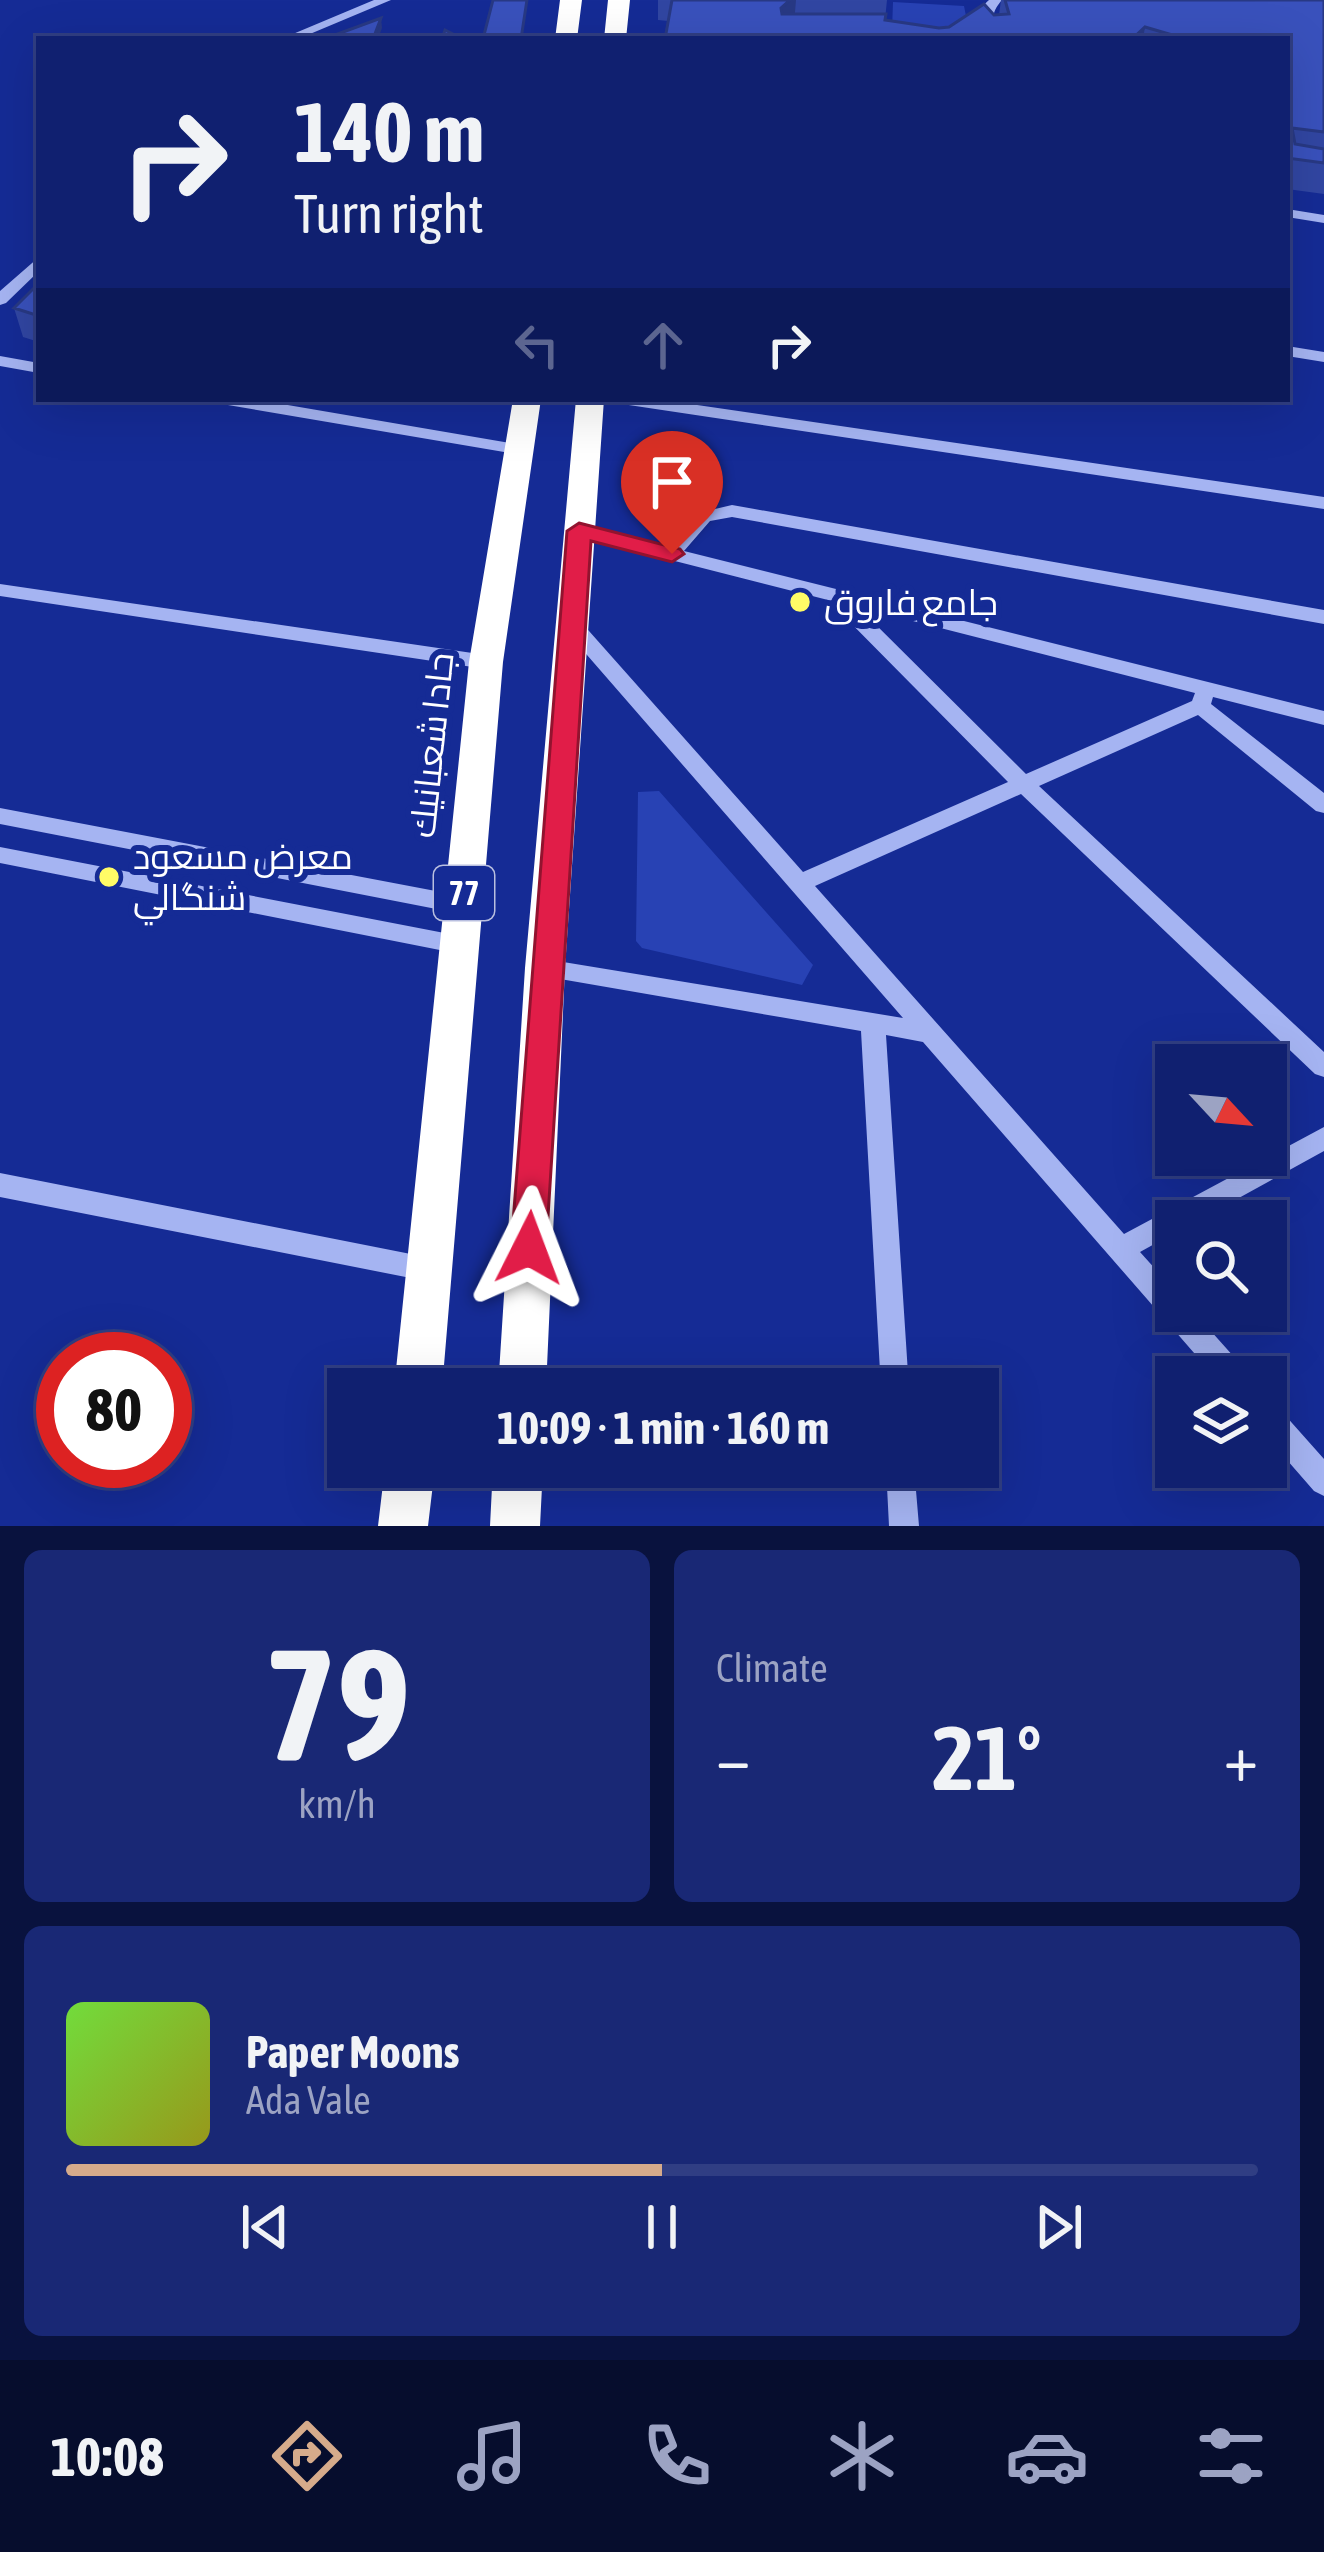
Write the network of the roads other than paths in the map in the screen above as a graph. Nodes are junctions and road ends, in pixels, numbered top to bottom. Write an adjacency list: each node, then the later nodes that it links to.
1 (385, 0): 5 (street)
2 (571, 0): 6 (highway)
3 (619, 0): 7 (highway)
4 (996, 0): 8 (street)
5 (294, 36)
6 (566, 36)
7 (616, 36)
8 (994, 36)
9 (1290, 213): 10 (street)
10 (1324, 219)
11 (36, 265): 12 (street)
12 (0, 300)
13 (1290, 352): 14 (street)
14 (1324, 357)
15 (0, 361): 16 (street)
16 (36, 367)
17 (239, 402): 21 (street)
18 (527, 402): 21 (highway, جادا شعبانيك / 77)
19 (590, 402): 23 (highway)
20 (642, 402): 22 (street)
21 (522, 451): 29 (highway, جادا شعبانيك / 77)
22 (1324, 503)
23 (579, 531): 24 (street); 28 (highway)
24 (672, 554): 26 (street); 27 (street)
25 (0, 590): 29 (street)
26 (835, 595): 30 (street); 32 (street)
27 (1324, 617)
28 (574, 627): 36 (street); 39 (highway)
29 (486, 662): 37 (highway, جادا شعبانيك / 77)
30 (1204, 697): 31 (street); 32 (street); 33 (street)
31 (1324, 718)
32 (1023, 784): 36 (street); 42 (street)
33 (1324, 805)
34 (0, 816): 37 (street)
35 (0, 855): 38 (street)
36 (800, 884): 41 (street)
37 (462, 905): 38 (highway, جادا شعبانيك / 77)
38 (460, 945): 46 (highway, جادا شعبانيك / 77)
39 (545, 968): 40 (street); 49 (highway)
40 (873, 1023): 41 (street); 50 (street)
41 (932, 1033): 45 (street)
42 (1324, 1067)
43 (1324, 1138): 45 (street)
44 (0, 1185): 46 (street)
45 (1120, 1249): 47 (street)
46 (432, 1270): 48 (highway, جادا شعبانيك / 77)
47 (1214, 1356)
48 (420, 1368)
49 (523, 1368)
50 (894, 1368)
51 (1287, 1439): 52 (street)
52 (1324, 1481)
53 (408, 1488): 56 (highway)
54 (517, 1488): 57 (highway)
55 (901, 1488): 58 (street)
56 (403, 1526)
57 (515, 1526)
58 (904, 1526)

